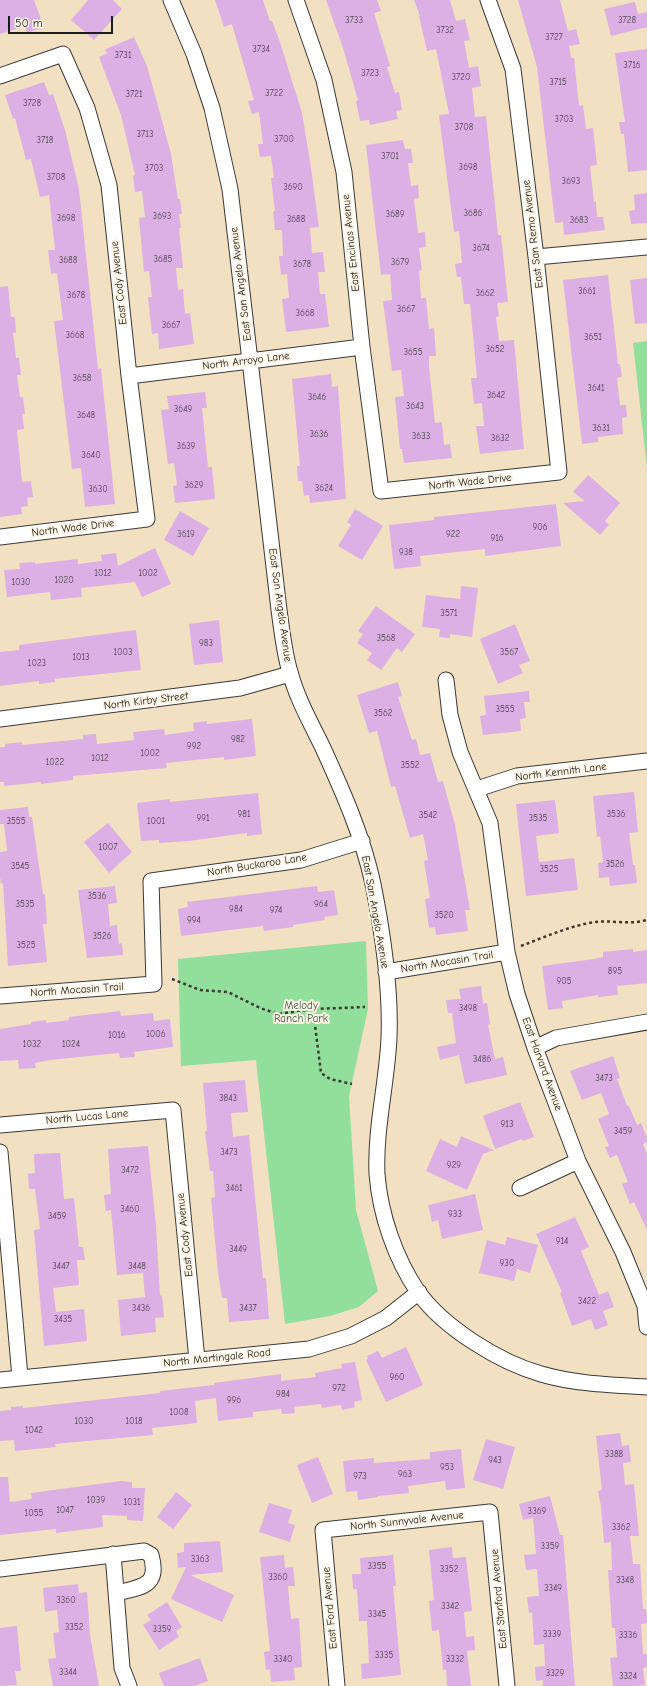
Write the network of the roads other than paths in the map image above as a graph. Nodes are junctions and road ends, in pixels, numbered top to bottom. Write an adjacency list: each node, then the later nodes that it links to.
1 (171, 0): 8 (street, East San Angelo Avenue)
2 (296, 0): 7 (street, East Encinas Avenue)
3 (488, 0): 6 (street, East San Remo Avenue)
4 (0, 76): 9 (street, East Cody Avenue)
5 (647, 247): 6 (street)
6 (536, 257): 10 (street, East San Remo Avenue)
7 (362, 347): 8 (street, North Arroyo Lane); 11 (street, East Encinas Avenue)
8 (250, 360): 9 (street, North Arroyo Lane); 14 (street, East San Angelo Avenue)
9 (129, 376): 12 (street, East Cody Avenue)
10 (559, 472): 11 (street, North Wade Drive)
11 (381, 492)
12 (146, 519): 13 (street, North Wade Drive)
13 (0, 537)
14 (290, 674): 16 (street, North Kirby Street); 19 (street, East San Angelo Avenue)
15 (446, 680): 18 (street, East Harvard Avenue)
16 (0, 719)
17 (647, 761): 18 (street, North Kennith Lane)
18 (477, 789): 20 (street, East Harvard Avenue)
19 (362, 841): 21 (street, East San Angelo Avenue); 22 (street, North Buckaroo Lane)
20 (507, 952): 21 (street, North Mocasin Trail); 25 (street, East Harvard Avenue)
21 (386, 972): 31 (street, East San Angelo Avenue)
22 (154, 984): 23 (street, North Mocasin Trail)
23 (0, 996)
24 (647, 1022): 25 (street)
25 (535, 1048): 29 (street, East Harvard Avenue)
26 (173, 1110): 27 (street, North Lucas Lane); 33 (street, East Cody Avenue)
27 (0, 1125)
28 (0, 1152): 34 (street)
29 (578, 1161): 30 (street); 32 (street, East Harvard Avenue)
30 (520, 1188)
31 (418, 1292): 33 (street, North Martingale Road); 36 (street, East San Angelo Avenue)
32 (647, 1327)
33 (197, 1360): 34 (street, North Martingale Road)
34 (20, 1377): 35 (street, North Martingale Road)
35 (0, 1380)
36 (647, 1387)
37 (490, 1512): 38 (street, North Sunnyvale Avenue); 44 (street, East Stanford Avenue)
38 (323, 1530): 43 (street, East Ford Avenue)
39 (113, 1554): 40 (street); 41 (street); 41 (street)
40 (0, 1568)
41 (117, 1593): 42 (street)
42 (129, 1686)
43 (337, 1686)
44 (507, 1686)

